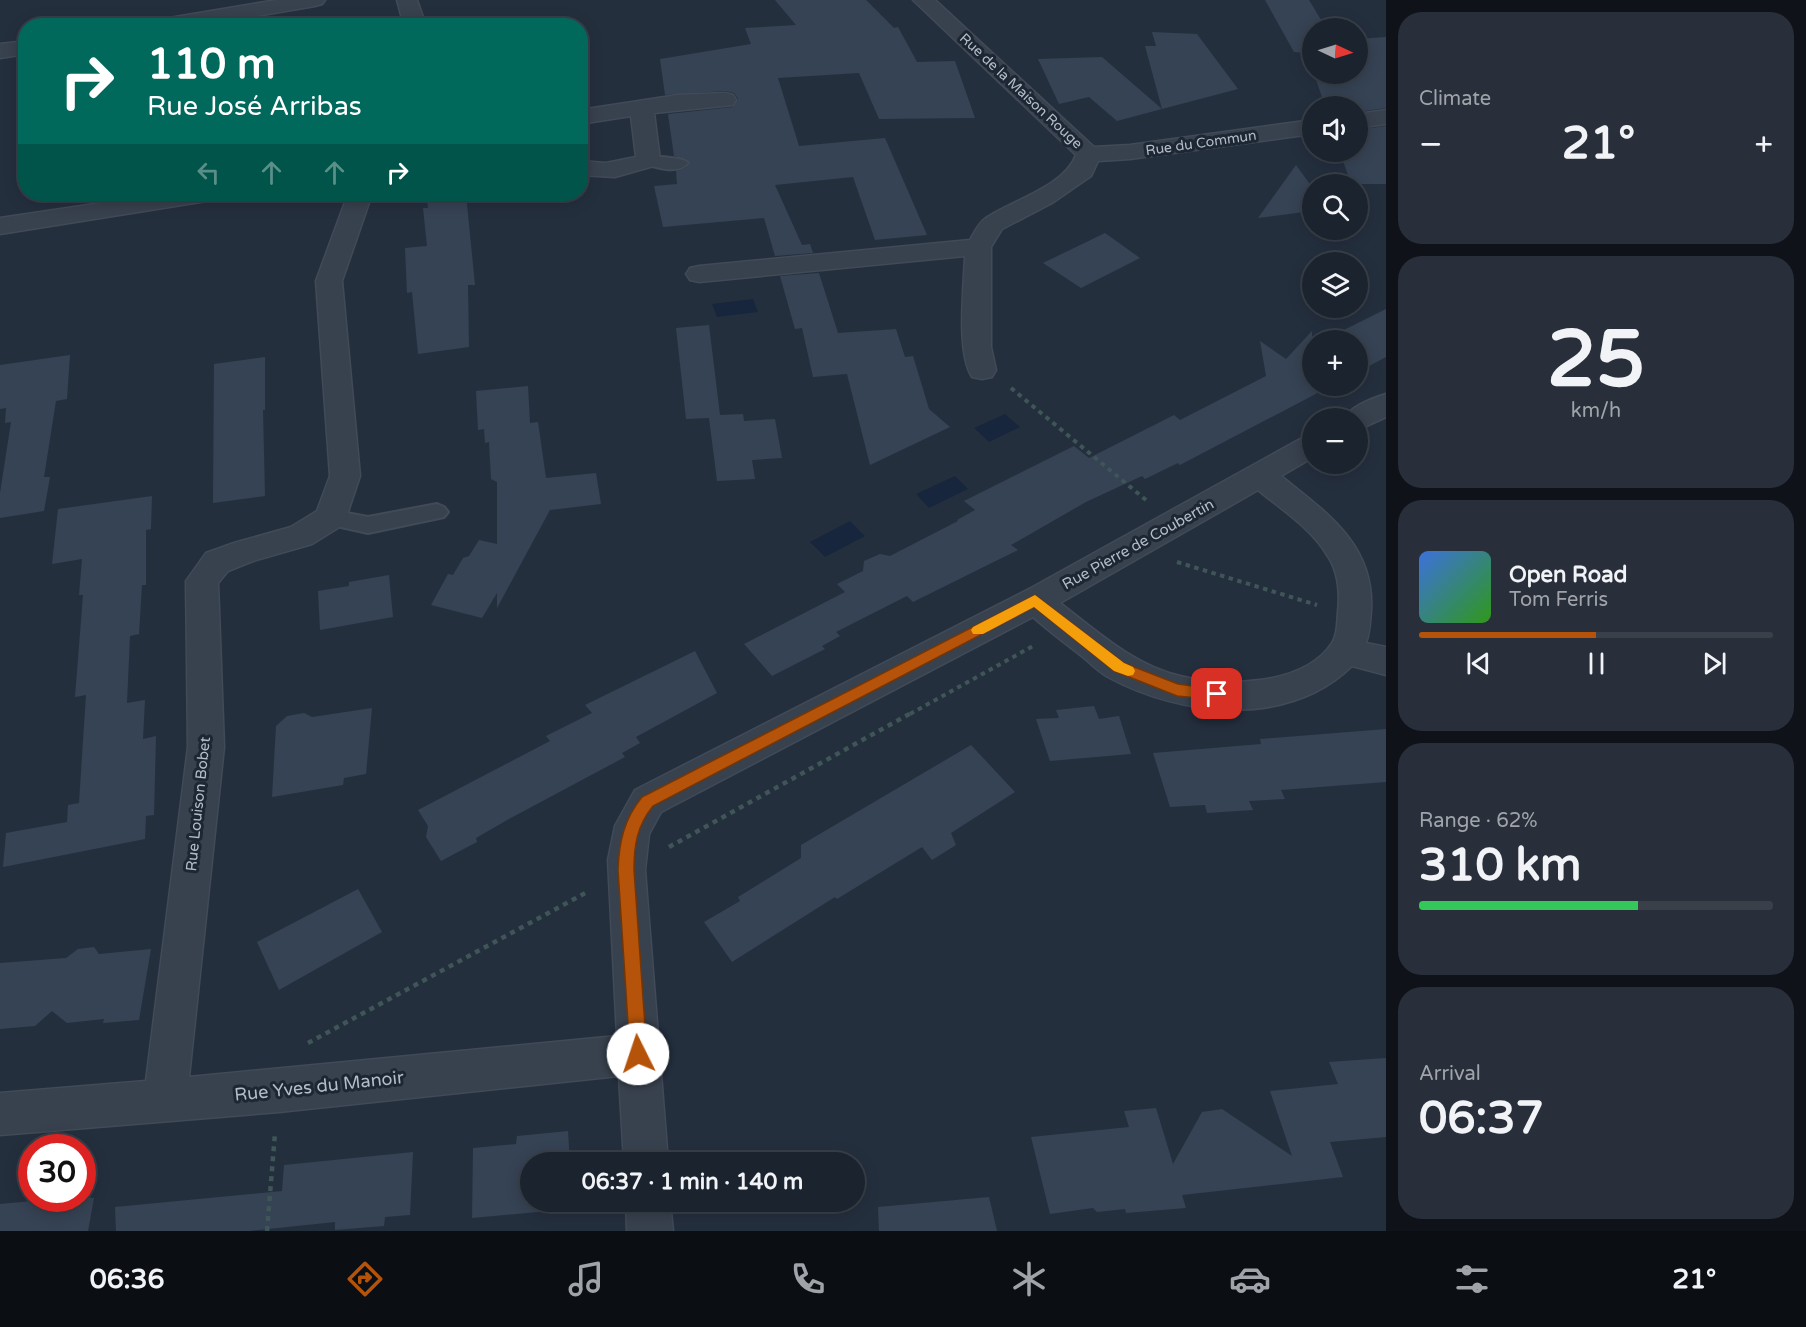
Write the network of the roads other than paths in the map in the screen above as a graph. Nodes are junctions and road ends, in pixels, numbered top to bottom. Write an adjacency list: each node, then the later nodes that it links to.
1 (315, 0): 4 (street)
2 (407, 0): 5 (street)
3 (923, 0): 14 (street, Rue de la Maison Rouge)
4 (206, 18)
5 (413, 18)
6 (18, 48): 7 (street)
7 (0, 51)
8 (725, 100): 9 (street)
9 (642, 108): 10 (street); 15 (street)
10 (588, 116)
11 (1386, 117): 12 (street)
12 (1368, 120)
13 (1302, 129): 14 (street, Rue du Commun)
14 (1088, 154): 21 (street, Rue de la Maison Rouge)
15 (648, 160): 16 (lane); 17 (street)
16 (680, 163)
17 (588, 170)
18 (162, 201): 20 (street)
19 (358, 201): 29 (street)
20 (0, 226)
21 (978, 247): 22 (street); 23 (street)
22 (699, 274)
23 (982, 370)
24 (1386, 404): 25 (street)
25 (1368, 414)
26 (1302, 451): 27 (street, Rue Pierre de Coubertin)
27 (1260, 475): 30 (street, Rue Pierre de Coubertin); 31 (street)
28 (437, 512): 29 (lane)
29 (330, 518): 34 (street, Rue Louison Bobet)
30 (1035, 601): 31 (street); 33 (street, Rue Pierre de Coubertin)
31 (1346, 651): 32 (street)
32 (1386, 661)
33 (638, 1054): 34 (street, Rue Yves du Manoir); 36 (street, Rue Pierre de Coubertin)
34 (165, 1100): 35 (street, Rue Yves du Manoir)
35 (0, 1114)
36 (645, 1152)
37 (649, 1212): 38 (street)
38 (650, 1231)

